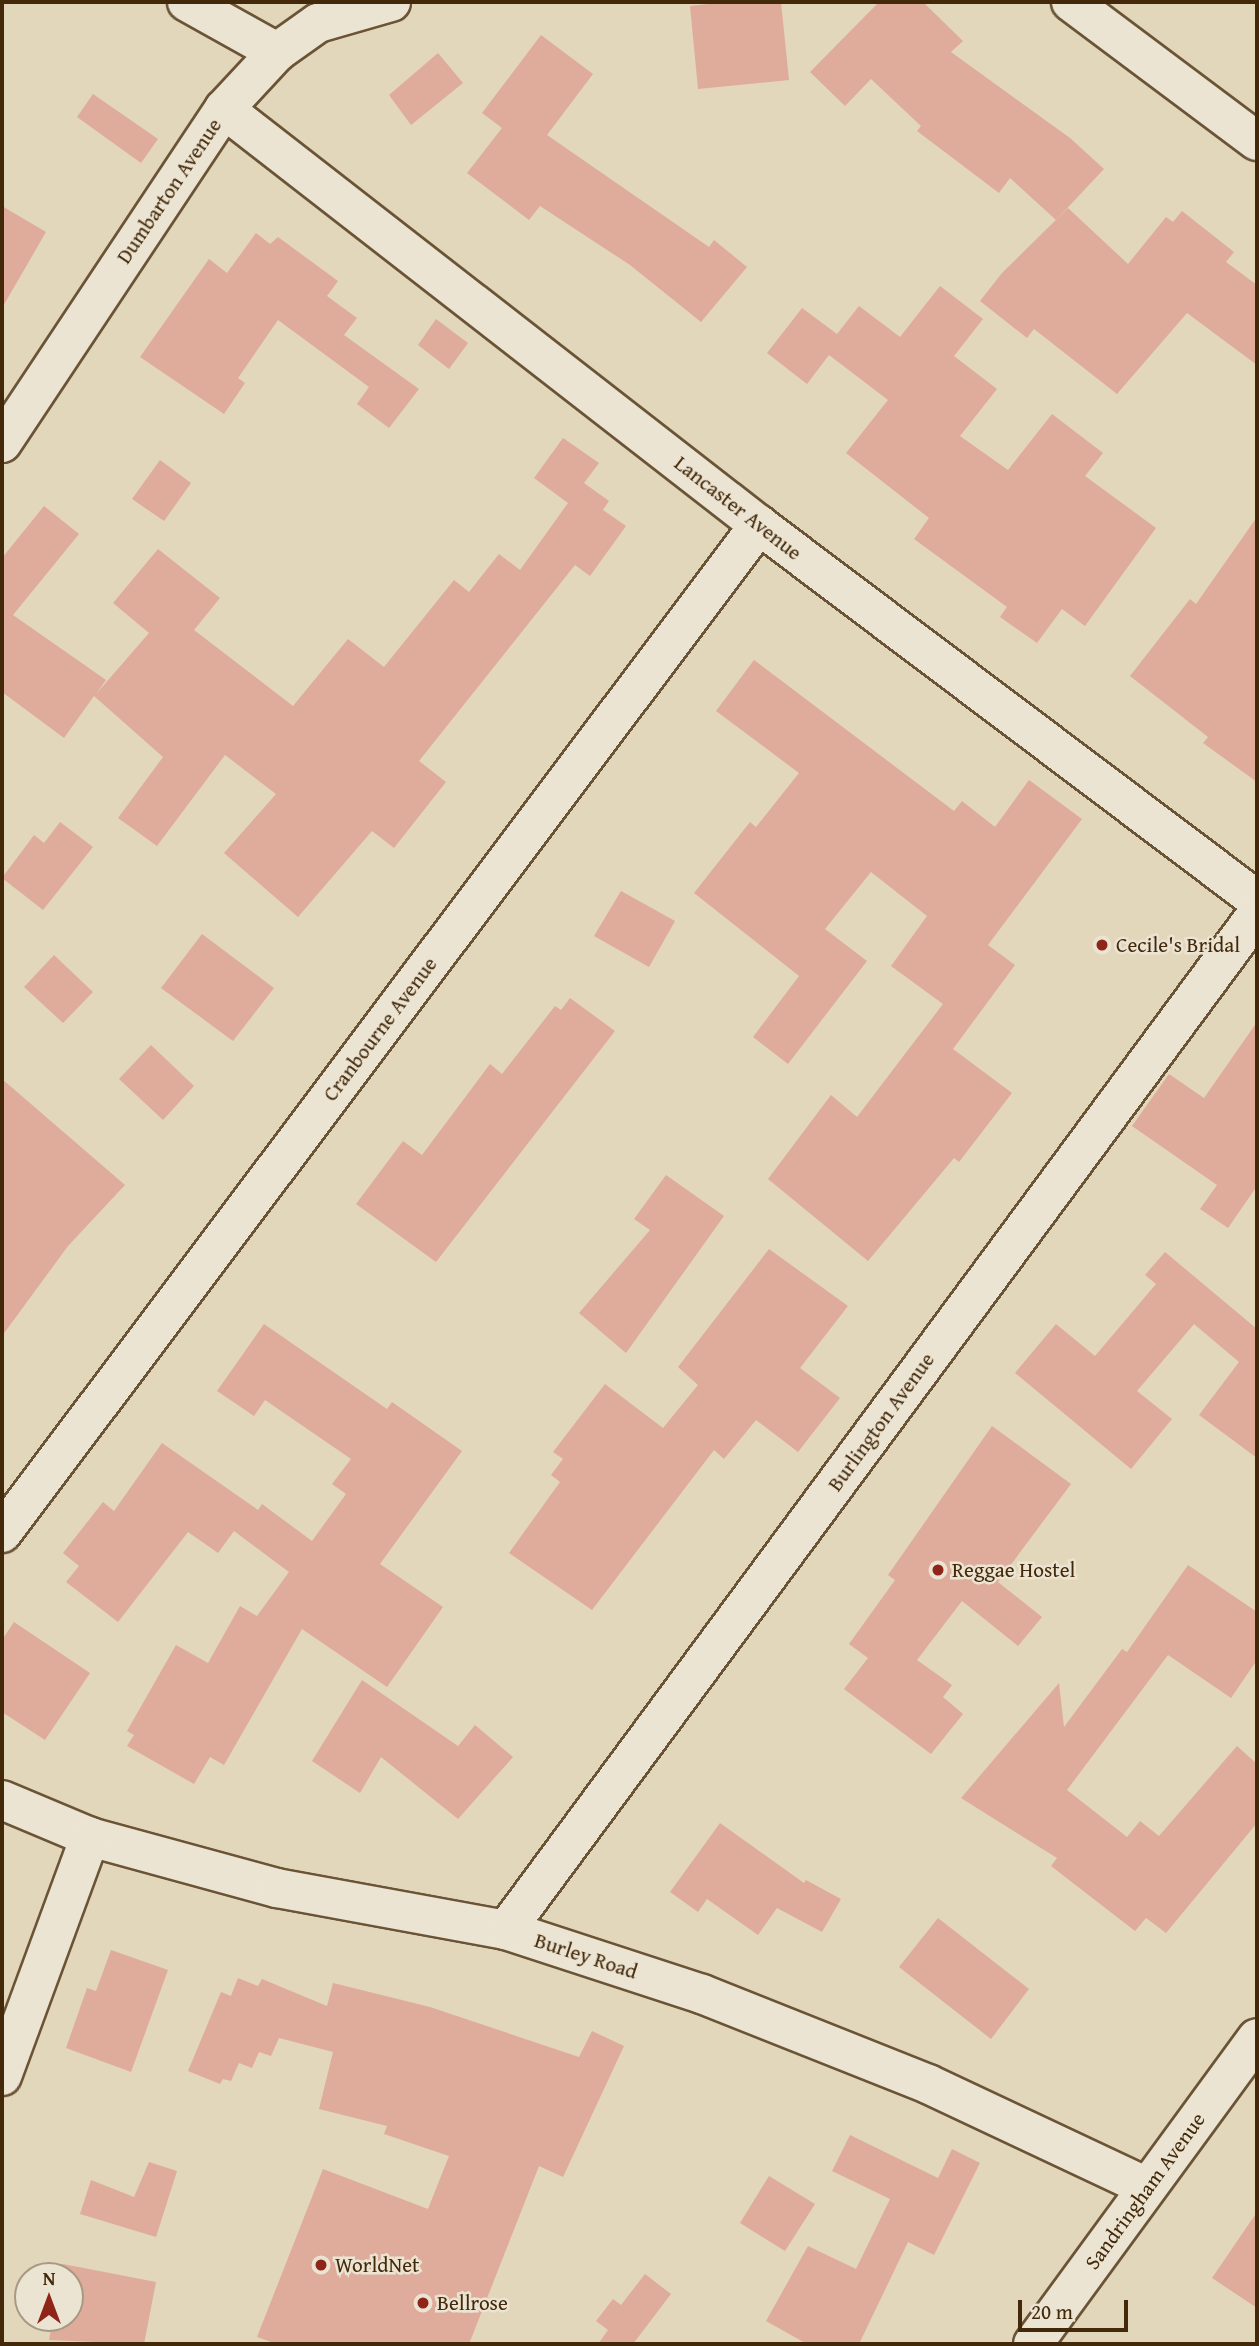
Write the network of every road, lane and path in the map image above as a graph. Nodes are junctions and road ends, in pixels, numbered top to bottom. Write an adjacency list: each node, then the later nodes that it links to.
1 (187, 2): 4 (street)
2 (391, 2): 4 (street, Dumbarton Avenue)
3 (1071, 2): 6 (street)
4 (276, 52): 5 (street, Dumbarton Avenue)
5 (224, 109): 7 (street, Dumbarton Avenue); 8 (street, Lancaster Avenue)
6 (1257, 141)
7 (2, 443)
8 (759, 524): 9 (street, Lancaster Avenue); 11 (street, Cranbourne Avenue)
9 (1257, 900)
10 (1257, 914): 14 (street, Burlington Avenue)
11 (2, 1533)
12 (2, 1800): 13 (street, Burley Road)
13 (90, 1837): 14 (street, Burley Road); 16 (street)
14 (506, 1930): 17 (street, Burley Road)
15 (1257, 2038): 17 (street, Sandringham Avenue)
16 (2, 2076)
17 (1147, 2187): 18 (street, Sandringham Avenue)
18 (1033, 2344)

